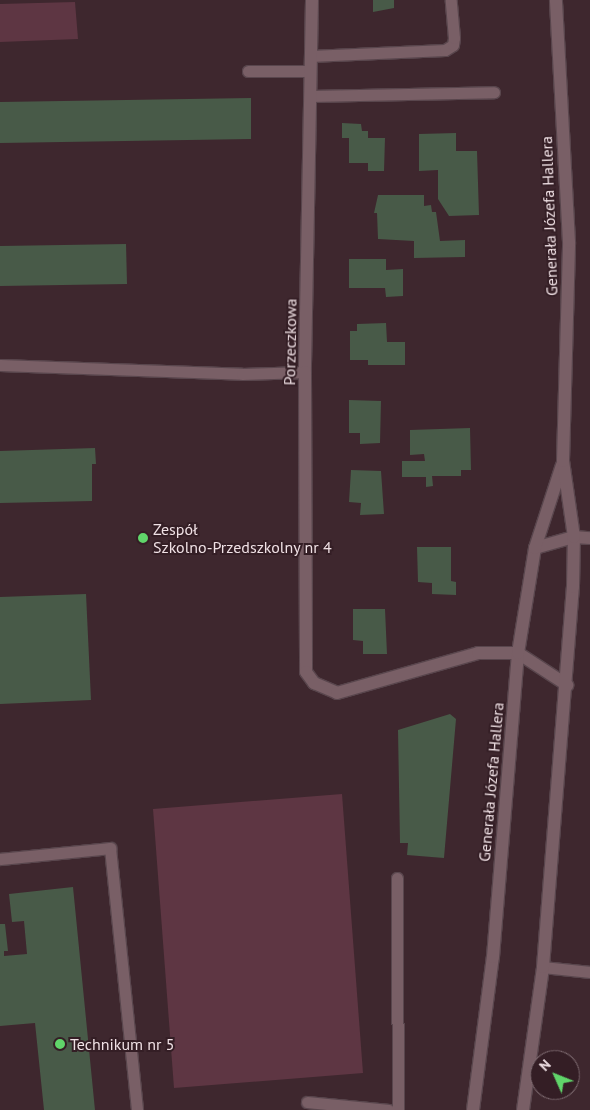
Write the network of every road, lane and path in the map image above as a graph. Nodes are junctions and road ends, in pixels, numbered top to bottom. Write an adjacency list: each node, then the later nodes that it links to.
1 (312, 0): 4 (main road, Porzeczkowa)
2 (452, 0): 4 (lane)
3 (556, 0): 11 (main road, Generała Józefa Hallera)
4 (310, 56): 6 (main road, Porzeczkowa)
5 (248, 71): 6 (lane)
6 (310, 71): 8 (main road, Porzeczkowa)
7 (494, 92): 8 (lane)
8 (310, 96): 10 (main road, Porzeczkowa)
9 (0, 365): 10 (lane)
10 (305, 372): 15 (main road, Porzeczkowa)
11 (563, 461): 12 (main road, Generała Józefa Hallera); 14 (main road, Generała Józefa Hallera)
12 (574, 537): 13 (main road); 14 (main road); 16 (main road, Generała Józefa Hallera)
13 (590, 538)
14 (535, 548): 15 (main road, Generała Józefa Hallera)
15 (518, 654): 16 (main road); 25 (main road, Generała Józefa Hallera)
16 (567, 685): 19 (main road, Generała Józefa Hallera)
17 (0, 859): 22 (lane)
18 (397, 878): 24 (lane)
19 (543, 967): 20 (lane); 26 (main road, Generała Józefa Hallera)
20 (590, 972)
21 (307, 1102): 23 (lane)
22 (136, 1110)
23 (389, 1110)
24 (398, 1110)
25 (473, 1110)
26 (523, 1110)

